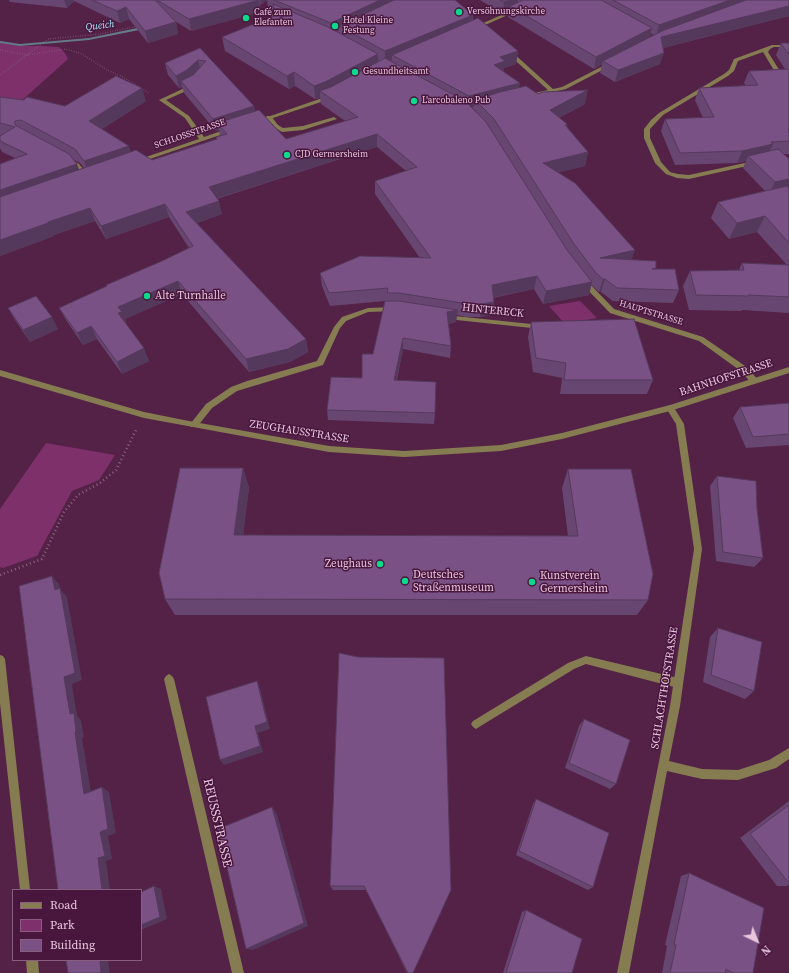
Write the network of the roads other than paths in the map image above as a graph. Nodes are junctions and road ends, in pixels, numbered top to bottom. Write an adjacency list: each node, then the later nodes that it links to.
1 (242, 5): 4 (street)
2 (267, 5): 4 (street)
3 (524, 8): 6 (street)
4 (262, 9): 5 (street)
5 (290, 21)
6 (480, 26): 7 (street); 8 (street)
7 (485, 31)
8 (465, 32)
9 (789, 46): 10 (street)
10 (768, 48): 13 (street); 24 (street)
11 (508, 51): 15 (street)
12 (614, 62): 15 (street)
13 (780, 76)
14 (198, 80): 22 (street)
15 (552, 91): 17 (street)
16 (335, 95): 18 (street)
17 (523, 96)
18 (269, 118): 19 (street); 20 (street)
19 (334, 119)
20 (247, 125)
21 (239, 127): 22 (street, SCHLOSSSTRASSE)
22 (202, 139): 25 (street, SCHLOSSSTRASSE)
23 (64, 158): 27 (street)
24 (763, 161)
25 (131, 164)
26 (96, 176): 27 (street)
27 (88, 179): 28 (street)
28 (81, 181)
29 (580, 277): 35 (street, HAUPTSTRASSE)
30 (399, 309): 37 (street)
31 (436, 315): 32 (street, HINTERECK)
32 (548, 327)
33 (789, 370): 35 (street, BAHNHOFSTRASSE)
34 (0, 373): 37 (street, ZEUGHAUSSTRASSE)
35 (754, 380): 36 (street, BAHNHOFSTRASSE)
36 (670, 408): 37 (street, ZEUGHAUSSTRASSE); 40 (street, SCHLACHTHOFSTRASSE)
37 (194, 425)
38 (0, 659): 44 (street)
39 (169, 679): 47 (street, REUSSSTRASSE)
40 (678, 684): 41 (street); 43 (street, SCHLACHTHOFSTRASSE)
41 (476, 724)
42 (789, 753): 43 (street)
43 (664, 765): 48 (street, SCHLACHTHOFSTRASSE)
44 (25, 889)
45 (32, 961): 46 (street)
46 (33, 973)
47 (238, 973)
48 (623, 973)

